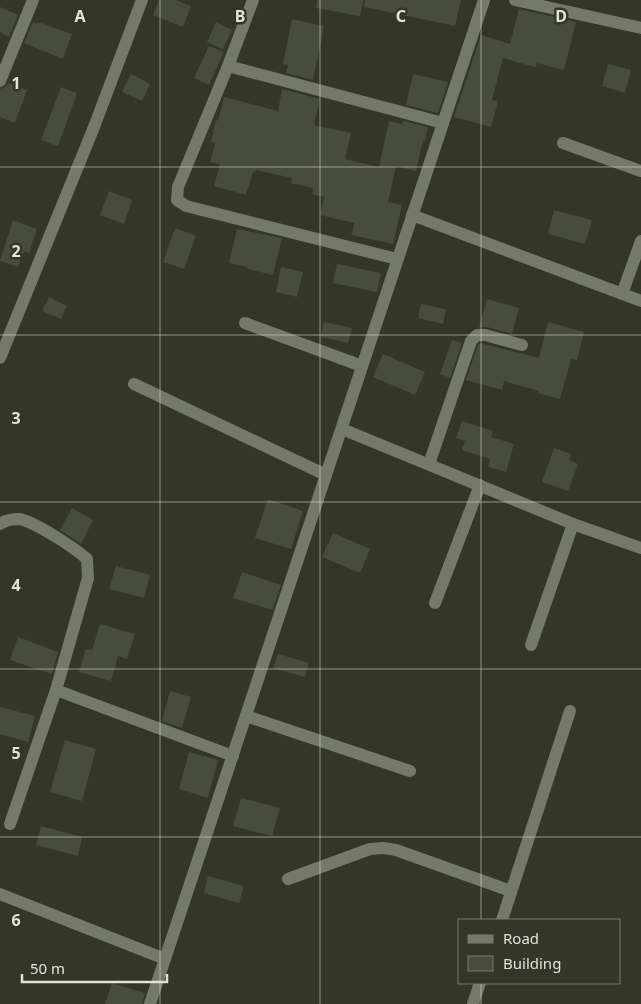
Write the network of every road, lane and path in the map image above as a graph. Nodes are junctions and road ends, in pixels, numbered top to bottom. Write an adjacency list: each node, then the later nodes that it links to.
1 (33, 0): 8 (street)
2 (142, 0): 19 (street)
3 (253, 0): 7 (street)
4 (484, 0): 9 (street)
5 (515, 0): 6 (street)
6 (641, 28)
7 (228, 66): 9 (street); 14 (street)
8 (0, 81)
9 (443, 123): 12 (street)
10 (563, 143): 11 (street)
11 (641, 171)
12 (412, 215): 14 (street); 15 (street)
13 (641, 241): 15 (street)
14 (397, 259): 20 (street)
15 (622, 294): 16 (street)
16 (641, 301)
17 (245, 323): 20 (street)
18 (522, 345): 23 (street)
19 (0, 358)
20 (362, 366): 22 (street)
21 (134, 384): 24 (street)
22 (342, 429): 23 (street); 24 (street)
23 (429, 464): 25 (street)
24 (326, 475): 33 (street)
25 (480, 485): 27 (street); 29 (street)
26 (0, 524): 31 (street)
27 (573, 524): 28 (street); 30 (street)
28 (641, 548)
29 (434, 603)
30 (531, 645)
31 (56, 690): 34 (street); 36 (street)
32 (570, 710): 38 (street)
33 (246, 716): 34 (street); 35 (street)
34 (233, 756): 41 (street)
35 (410, 771)
36 (10, 824)
37 (288, 879): 38 (street)
38 (511, 891): 40 (street)
39 (0, 894): 41 (street)
40 (502, 919)
41 (166, 959): 43 (street)
42 (480, 984): 44 (street)
43 (150, 1004)
44 (473, 1004)

